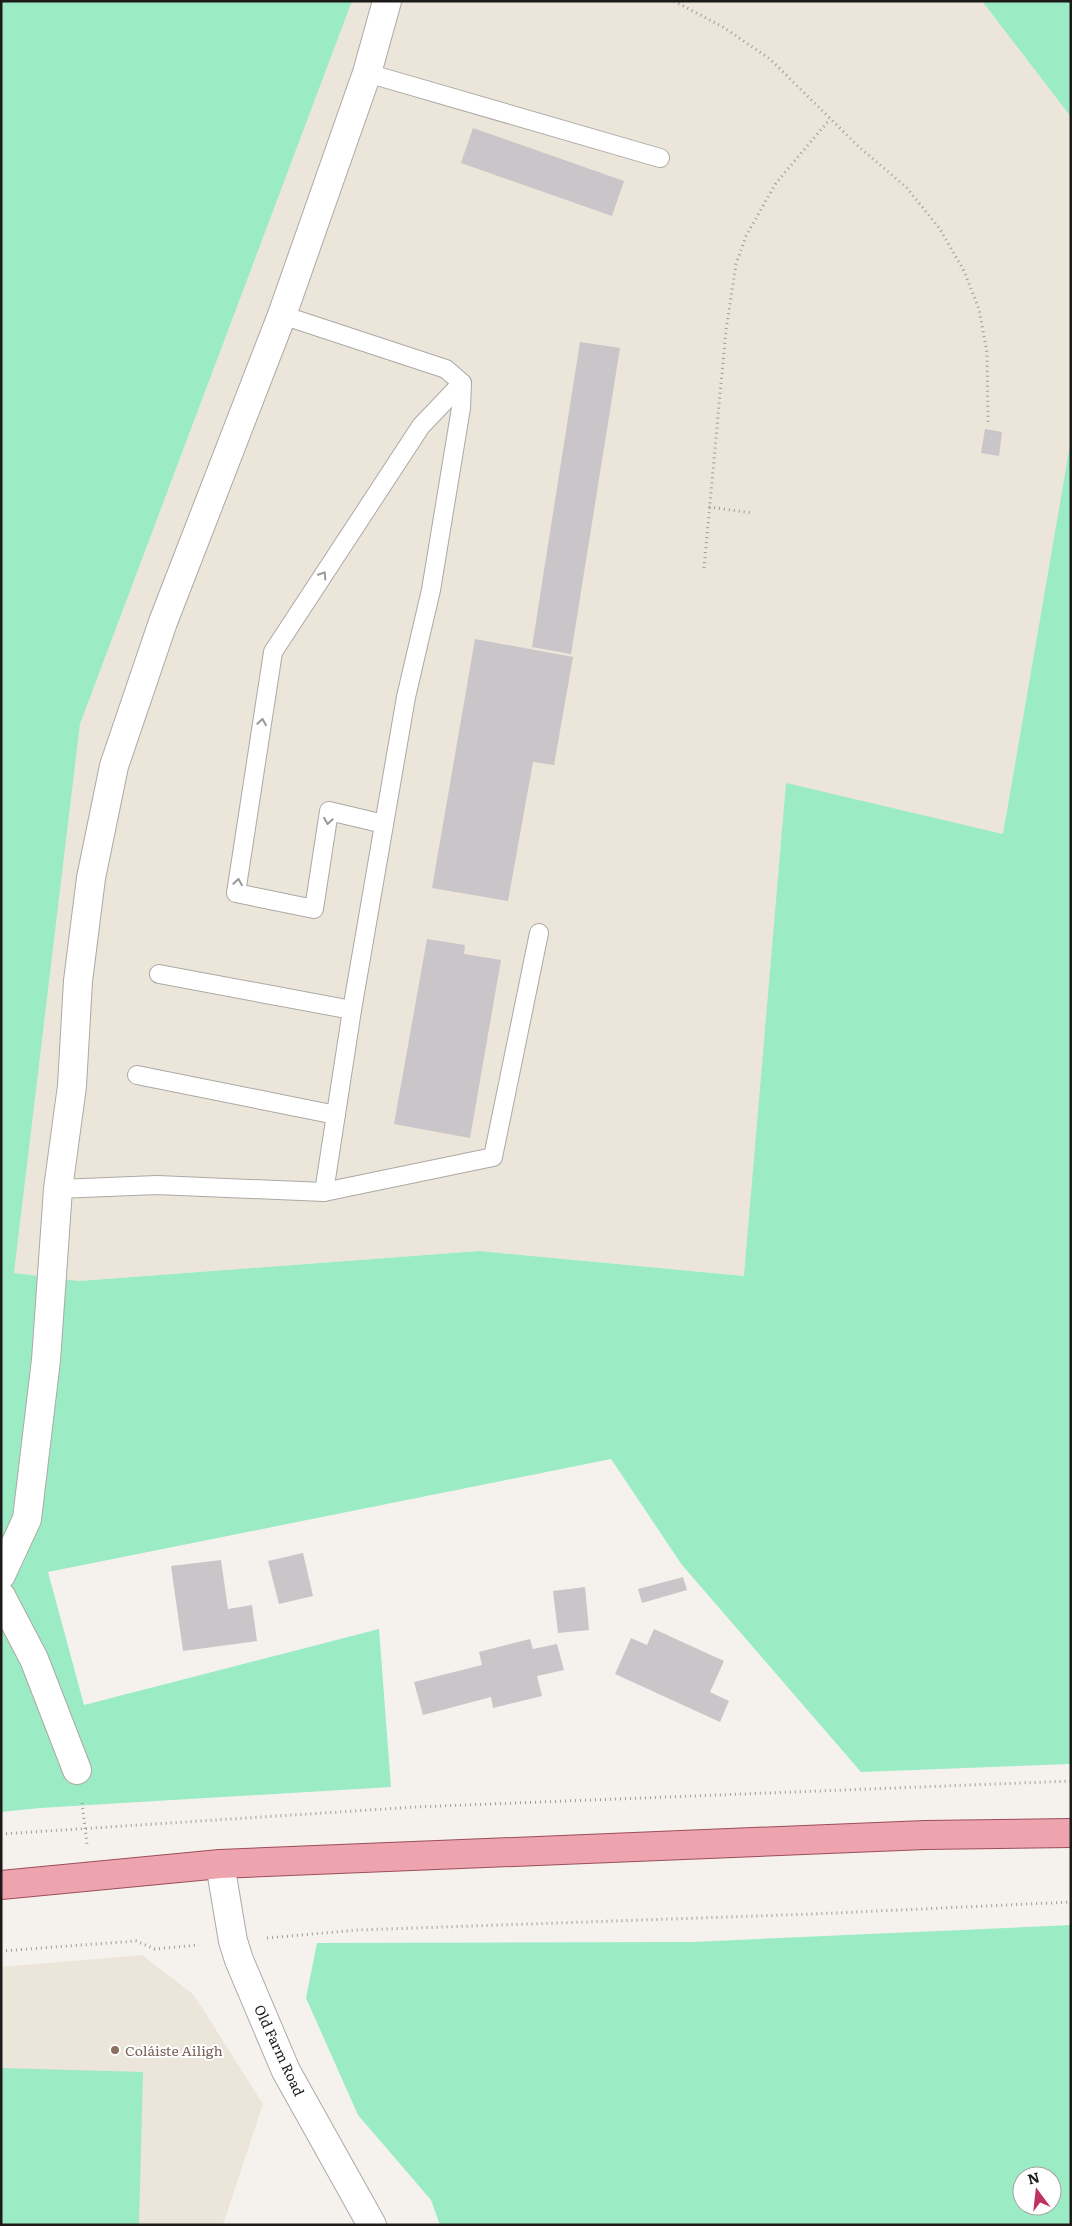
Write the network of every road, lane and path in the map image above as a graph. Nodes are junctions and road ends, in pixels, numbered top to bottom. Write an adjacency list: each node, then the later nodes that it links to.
1 (387, 1): 3 (street)
2 (674, 1): 4 (path)
3 (367, 73): 5 (lane); 6 (street)
4 (830, 119): 8 (path); 9 (path)
5 (660, 158)
6 (282, 315): 7 (lane); 18 (street)
7 (462, 383): 12 (lane); 12 (lane, one-way to 7)
8 (988, 422)
9 (709, 507): 10 (path); 11 (path)
10 (753, 513)
11 (704, 568)
12 (384, 824): 15 (lane)
13 (539, 933): 19 (lane)
14 (159, 974): 15 (lane)
15 (352, 1010): 17 (lane)
16 (137, 1075): 17 (lane)
17 (336, 1114): 19 (lane)
18 (58, 1188): 19 (lane); 20 (street)
19 (324, 1192)
20 (1, 1575)
21 (1, 1596): 22 (street)
22 (78, 1770): 24 (path)
23 (1071, 1781): 24 (path)
24 (85, 1829): 26 (path); 28 (path)
25 (1071, 1833): 27 (main road)
26 (1, 1834)
27 (220, 1864): 28 (main road); 31 (street, Old Farm Road)
28 (91, 1876): 29 (main road)
29 (1, 1885)
30 (1071, 1902): 31 (path)
31 (233, 1942): 32 (path); 33 (street, Old Farm Road)
32 (1, 1951)
33 (372, 2225)

